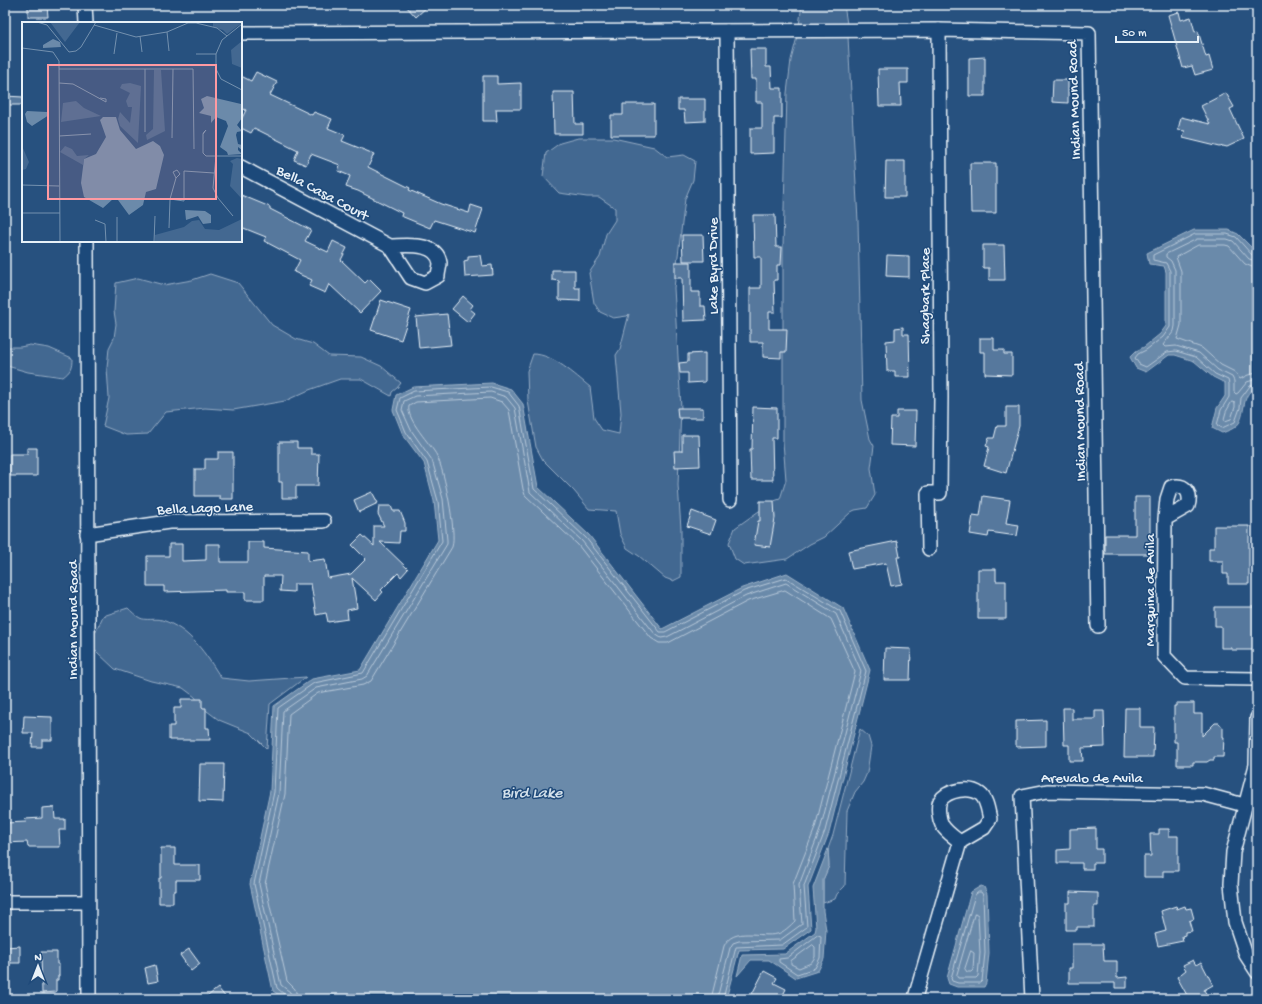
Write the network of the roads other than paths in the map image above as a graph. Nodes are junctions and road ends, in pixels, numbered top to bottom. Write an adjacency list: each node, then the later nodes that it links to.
1 (85, 5): 2 (street)
2 (86, 22)
3 (939, 30): 4 (street, Indian Mound Road); 13 (street, Shagbark Place); 14 (street, Indian Mound Road)
4 (727, 31): 5 (street, Indian Mound Road); 9 (street, Lake Byrd Drive)
5 (242, 33)
6 (242, 168): 8 (street, Bella Casa Court)
7 (87, 242): 12 (street, Indian Mound Road)
8 (390, 246)
9 (730, 500)
10 (1165, 519): 15 (street, Marquina de Avila)
11 (324, 521): 12 (street, Bella Lago Lane)
12 (88, 534): 20 (street, Indian Mound Road)
13 (929, 549)
14 (1098, 626)
15 (1257, 679)
16 (1257, 718): 17 (street)
17 (1244, 806): 21 (street); 24 (street, Arevalo de Avila)
18 (960, 842): 23 (street)
19 (5, 902): 20 (street)
20 (88, 902): 22 (street, Indian Mound Road)
21 (1257, 972)
22 (88, 999)
23 (916, 999)
24 (1032, 999)

